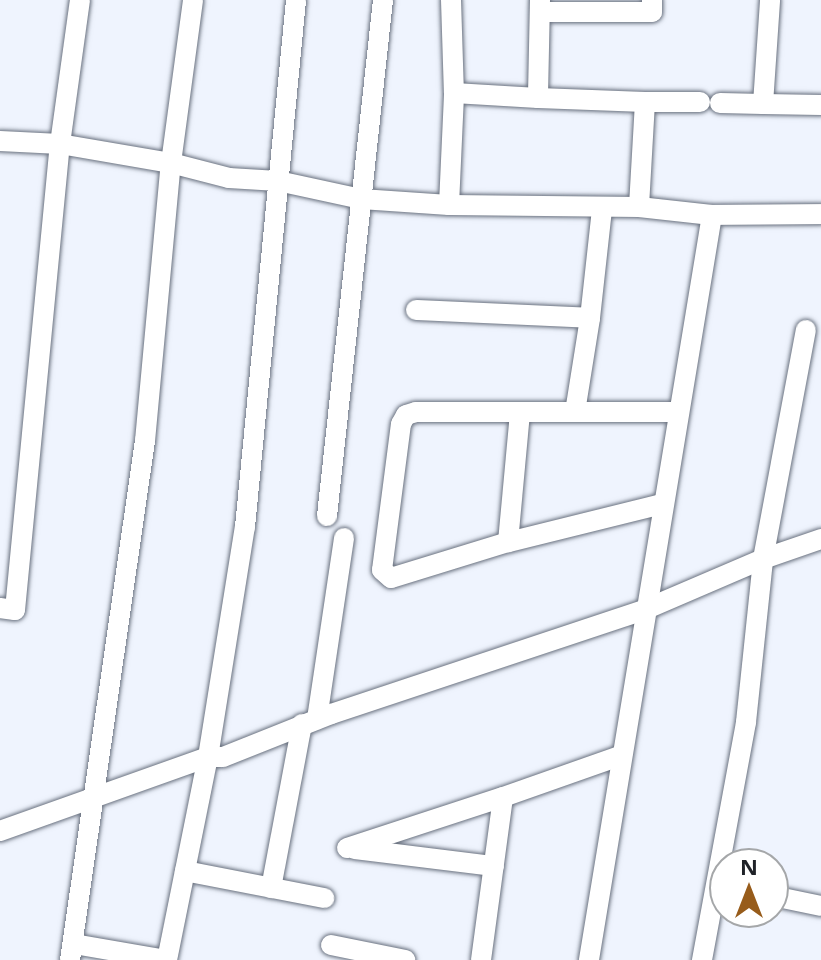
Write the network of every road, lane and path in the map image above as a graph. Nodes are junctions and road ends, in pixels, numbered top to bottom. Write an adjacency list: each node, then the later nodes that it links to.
1 (80, 0): 15 (street)
2 (193, 0): 16 (street)
3 (296, 0): 17 (street)
4 (383, 0): 18 (street)
5 (451, 0): 9 (street)
6 (652, 0): 8 (street)
7 (770, 0): 12 (street)
8 (540, 6): 10 (street)
9 (454, 93): 10 (street); 19 (street)
10 (538, 98): 11 (street)
11 (645, 102): 12 (street); 20 (street)
12 (763, 104): 13 (street)
13 (821, 105)
14 (0, 141): 15 (street)
15 (60, 144): 16 (street); 36 (street)
16 (171, 163): 17 (street); 42 (street)
17 (278, 181): 18 (street); 40 (street)
18 (361, 199): 19 (street); 31 (street)
19 (449, 205): 21 (street)
20 (639, 207): 21 (street); 23 (street)
21 (602, 209): 25 (street)
22 (821, 214): 23 (street)
23 (712, 215): 28 (street)
24 (416, 310): 25 (street)
25 (590, 318): 27 (street)
26 (806, 330): 35 (street)
27 (575, 412): 28 (street); 29 (street)
28 (679, 412): 30 (street)
29 (520, 413): 34 (street); 34 (street)
30 (662, 504): 34 (street); 37 (street)
31 (327, 516)
32 (344, 538): 38 (street)
33 (821, 539): 35 (street)
34 (508, 542)
35 (763, 559): 37 (street); 44 (street)
36 (0, 608)
37 (644, 610): 38 (street); 39 (street)
38 (310, 721): 40 (street); 47 (street)
39 (622, 755): 41 (street); 57 (street)
40 (208, 757): 42 (street); 46 (street)
41 (503, 797): 45 (street); 45 (street)
42 (93, 799): 43 (street); 53 (street)
43 (0, 831)
44 (725, 848)
45 (494, 866): 56 (street)
46 (185, 871): 47 (street); 54 (street)
47 (271, 888): 48 (street)
48 (324, 898)
49 (789, 899): 50 (street)
50 (821, 906)
51 (709, 928): 58 (street)
52 (331, 945): 55 (street)
53 (72, 952): 54 (street)
54 (167, 960)
55 (405, 960)
56 (481, 960)
57 (589, 960)
58 (702, 960)

